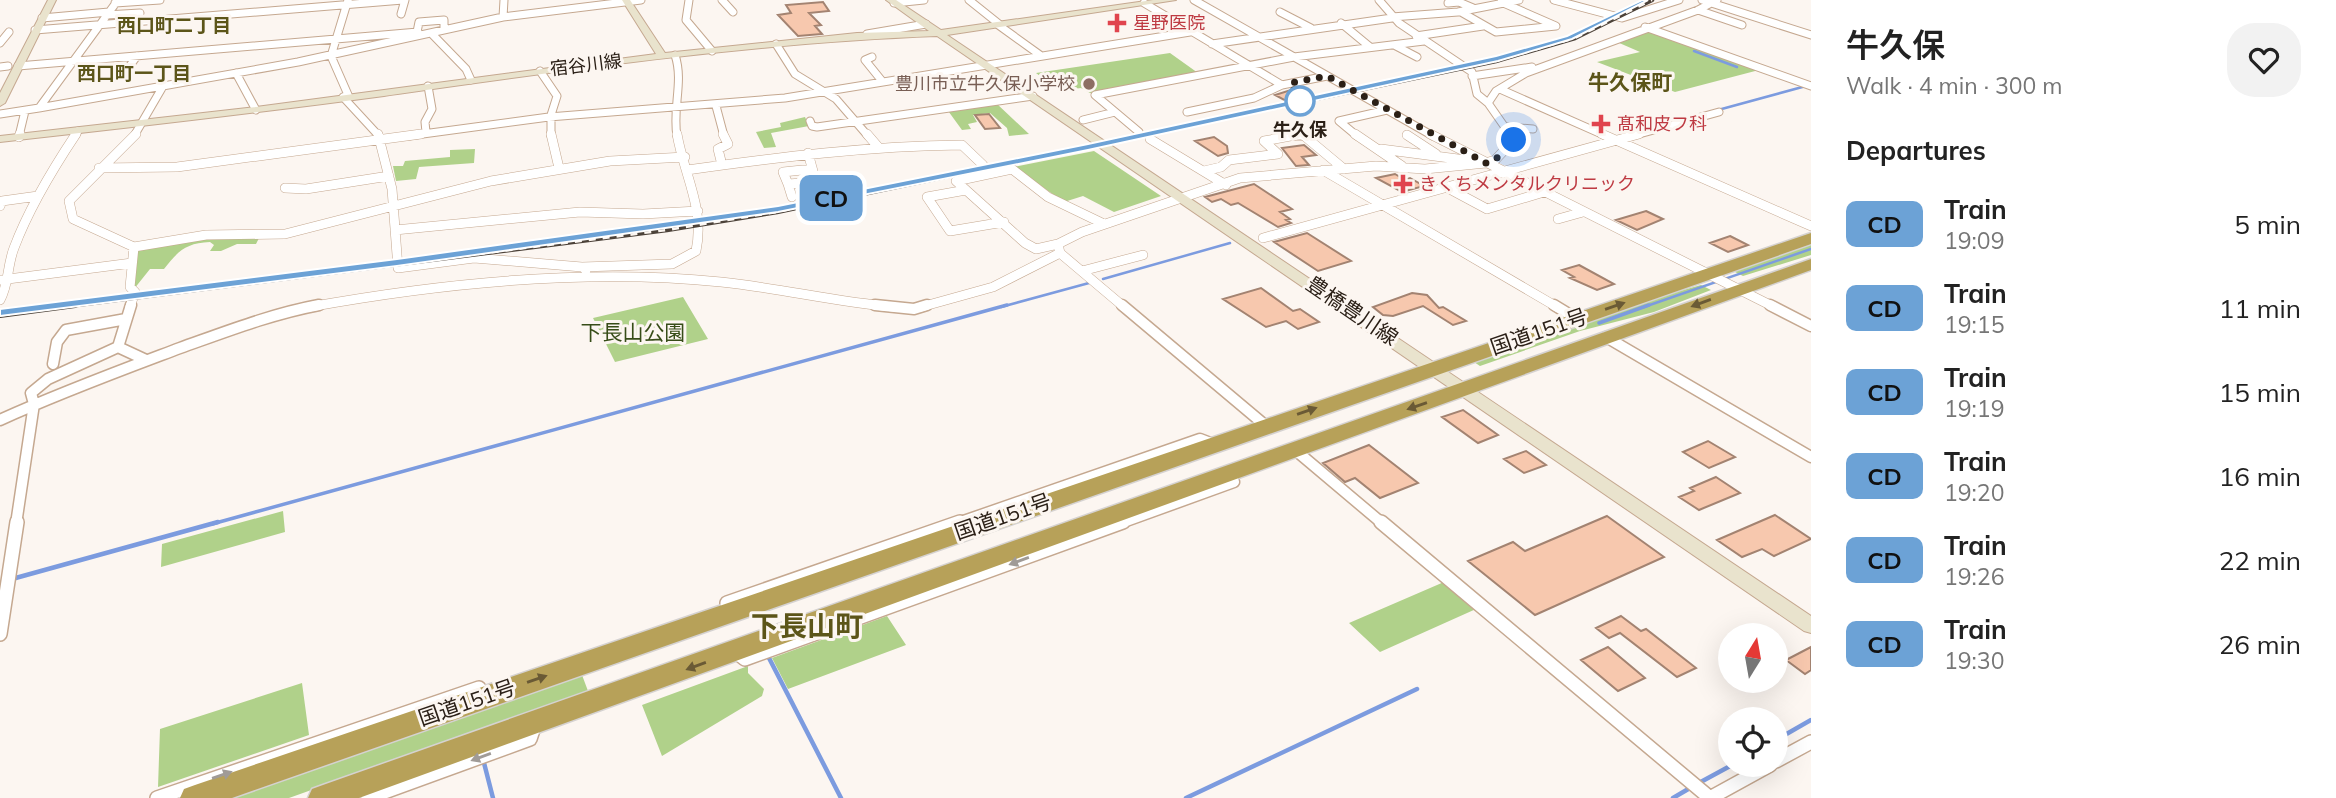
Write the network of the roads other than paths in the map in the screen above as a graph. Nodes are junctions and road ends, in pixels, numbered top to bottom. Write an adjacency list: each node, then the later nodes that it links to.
1 (40, 0): 81 (main road)
2 (52, 0): 44 (main road)
3 (160, 0): 23 (street)
4 (404, 0): 24 (street); 39 (street)
5 (504, 0): 42 (street)
6 (540, 0): 33 (street)
7 (627, 0): 8 (street); 33 (street); 75 (main road)
8 (641, 0)
9 (689, 0): 70 (street)
10 (722, 0): 34 (street)
11 (924, 0): 21 (street)
12 (969, 0): 47 (street)
13 (1164, 0): 26 (main road, 宿谷川線)
14 (1194, 0): 61 (street)
15 (1379, 0): 43 (street)
16 (1478, 0): 28 (street)
17 (1519, 0): 25 (street)
18 (1554, 0): 41 (street)
19 (1679, 0): 29 (street)
20 (1702, 0): 22 (street)
21 (892, 1): 46 (main road, 豊橋豊川線)
22 (1716, 1): 32 (street); 59 (street)
23 (116, 2): 37 (street)
24 (347, 2): 48 (street); 63 (street)
25 (1500, 2): 28 (street); 50 (street)
26 (1144, 3): 47 (main road, 宿谷川線); 56 (street)
27 (1448, 3): 31 (street)
28 (1491, 4): 31 (street)
29 (1661, 5): 32 (street); 41 (street)
30 (1431, 6): 40 (street)
31 (1473, 8): 36 (street)
32 (1695, 11): 49 (street); 51 (street)
33 (540, 12): 42 (street)
34 (733, 12)
35 (1280, 12): 53 (street)
36 (1461, 12): 40 (street); 50 (street)
37 (107, 13): 38 (street); 44 (street); 48 (street)
38 (140, 13)
39 (401, 14)
40 (1440, 14): 43 (street)
41 (1628, 16): 51 (street)
42 (503, 17): 52 (street)
43 (1392, 17): 45 (street); 62 (street)
44 (42, 18): 54 (main road)
45 (1341, 23): 53 (street); 69 (street)
46 (926, 24): 57 (main road, 豊橋豊川線); 60 (street)
47 (998, 24): 57 (main road, 宿谷川線); 72 (street)
48 (99, 25): 54 (street); 79 (street)
49 (1742, 25)
50 (1483, 26): 62 (street)
51 (1648, 26): 83 (street); 94 (street)
52 (466, 27): 58 (street); 63 (street)
53 (1311, 28): 61 (street)
54 (36, 30): 81 (main road)
55 (9, 32): 65 (street)
56 (1190, 32): 67 (street); 72 (street)
57 (940, 33): 60 (main road, 宿谷川線); 80 (main road, 豊橋豊川線)
58 (432, 34): 74 (street); 89 (street)
59 (1811, 35)
60 (857, 36): 66 (main road, 宿谷川線)
61 (1257, 36): 67 (street); 77 (street)
62 (1416, 36): 64 (street)
63 (336, 39): 73 (street); 74 (street)
64 (1424, 41): 68 (street); 88 (street)
65 (0, 43)
66 (776, 44): 70 (main road, 宿谷川線); 97 (street)
67 (1212, 44): 82 (street)
68 (1394, 45): 69 (street); 78 (street)
69 (1370, 47): 77 (street)
70 (712, 51): 71 (main road, 宿谷川線)
71 (675, 55): 75 (main road, 宿谷川線); 104 (street)
72 (1040, 55): 80 (street)
73 (137, 56): 79 (street); 84 (street)
74 (331, 56): 86 (street); 99 (street)
75 (662, 56): 85 (main road, 宿谷川線)
76 (872, 57): 90 (street)
77 (1294, 57): 82 (street); 87 (street)
78 (1416, 57)
79 (74, 61): 81 (street); 103 (street)
80 (985, 64): 90 (street); 98 (main road, 豊橋豊川線)
81 (9, 66): 91 (main road); 100 (main road)
82 (1248, 66): 92 (street); 108 (street)
83 (1539, 67): 88 (street); 96 (street)
84 (126, 71)
85 (540, 71): 89 (main road, 宿谷川線); 112 (street)
86 (236, 73): 95 (street); 105 (street)
87 (1327, 76): 92 (street); 106 (street)
88 (1472, 76): 101 (street)
89 (471, 80): 93 (main road, 宿谷川線)
90 (882, 81): 97 (street)
91 (0, 82)
92 (1282, 85): 109 (street)
93 (428, 86): 99 (main road, 宿谷川線); 120 (street)
94 (1811, 86)
95 (162, 88): 103 (street); 116 (street)
96 (1502, 90): 101 (street); 127 (street)
97 (823, 92): 102 (street); 115 (street)
98 (1033, 96): 115 (street); 153 (main road, 豊橋豊川線)
99 (346, 97): 105 (main road, 宿谷川線); 124 (street)
100 (0, 103)
101 (1488, 103): 117 (street)
102 (716, 106): 104 (street); 134 (street)
103 (39, 108): 107 (street)
104 (676, 109): 112 (street); 131 (street)
105 (256, 110): 116 (main road, 宿谷川線)
106 (1387, 110): 129 (street); 133 (street)
107 (25, 111): 111 (street); 123 (street)
108 (1115, 112): 113 (street); 121 (street)
109 (1187, 112)
110 (1719, 112): 127 (street)
111 (0, 114)
112 (549, 117): 120 (street); 138 (street)
113 (1083, 120)
114 (810, 121): 115 (street)
115 (857, 123): 128 (street)
116 (143, 124): 119 (main road, 宿谷川線); 137 (street)
117 (1507, 127): 118 (street); 133 (street)
118 (1533, 129)
119 (78, 131): 123 (main road, 宿谷川線); 152 (street)
120 (426, 132): 124 (street)
121 (1139, 132)
122 (1407, 135): 132 (street)
123 (19, 137): 125 (main road, 宿谷川線)
124 (381, 138): 137 (street); 145 (street)
125 (0, 139)
126 (1150, 139): 143 (street)
127 (1618, 140): 144 (street); 163 (street)
128 (879, 148): 130 (street); 135 (street)
129 (1375, 148): 132 (street); 136 (street)
130 (808, 153): 134 (street); 139 (street)
131 (685, 156): 138 (street); 141 (street)
132 (1438, 156): 133 (street)
133 (1486, 163): 136 (street); 144 (street)
134 (723, 165): 141 (street)
135 (983, 165)
136 (1404, 167): 140 (street)
137 (99, 168): 167 (street)
138 (559, 168): 157 (street)
139 (812, 169): 146 (street); 146 (street)
140 (1344, 169): 142 (street); 143 (street)
141 (687, 170): 158 (street)
142 (1324, 170): 147 (street); 155 (street)
143 (1205, 171): 147 (street)
144 (1508, 173): 148 (street); 151 (street)
145 (389, 176): 149 (street); 157 (street)
146 (788, 184): 154 (street)
147 (1226, 185): 153 (street)
148 (1446, 187): 151 (street); 155 (street)
149 (285, 188)
150 (965, 190): 161 (street); 161 (street); 162 (street)
151 (1544, 192): 159 (street)
152 (37, 196): 156 (street); 176 (street)
153 (1182, 196): 162 (street); 187 (main road, 豊橋豊川線)
154 (792, 197)
155 (1383, 205): 165 (street); 181 (street)
156 (0, 206)
157 (392, 206): 164 (street); 167 (street)
158 (698, 211): 164 (street); 172 (street)
159 (1583, 212): 160 (street); 174 (street)
160 (1558, 219)
161 (1004, 222): 168 (street)
162 (1102, 223): 168 (street)
163 (1811, 226)
164 (395, 230): 172 (street)
165 (1263, 238)
166 (1811, 238): 174 (highway, 国道151号)
167 (134, 247): 170 (street)
168 (1059, 249): 173 (street); 175 (street)
169 (1143, 255): 173 (street)
170 (132, 263): 176 (street); 180 (street)
171 (1811, 264): 178 (highway, 国道151号)
172 (582, 267): 175 (street); 177 (street)
173 (1082, 271): 191 (street)
174 (1711, 275): 178 (street); 181 (highway, 国道151号, one-way to 174)
175 (628, 276): 177 (street)
176 (2, 280): 179 (street)
177 (478, 284): 185 (street)
178 (1738, 288): 182 (street); 183 (highway, 国道151号, one-way to 183)
179 (0, 300)
180 (126, 319): 184 (street); 186 (street)
181 (1577, 319): 187 (highway, 国道151号)
182 (1811, 326)
183 (1606, 337): 188 (highway, 国道151号); 193 (street)
184 (118, 347): 185 (street); 189 (street)
185 (146, 360): 189 (street)
186 (53, 365)
187 (1434, 368): 188 (main road, 豊橋豊川線); 191 (highway, 国道151号, one-way to 187)
188 (1465, 389): 192 (highway, 国道151号, one-way to 192); 194 (main road, 豊橋豊川線)
189 (34, 404): 190 (street); 195 (street)
190 (0, 420)
191 (1266, 426): 196 (highway, 国道151号, one-way to 191)
192 (1294, 449): 197 (highway, 国道151号, one-way to 197); 201 (street)
193 (1811, 457)
194 (1811, 626)
195 (0, 634)
196 (494, 694): 202 (street, one-way to 196); 203 (highway, 国道151号)
197 (535, 724): 204 (highway, 国道151号); 205 (street, one-way to 205)
198 (1811, 742): 199 (street)
199 (1788, 754)
200 (1740, 777): 201 (street)
201 (1702, 792)
202 (157, 798)
203 (195, 798)
204 (323, 798)
205 (368, 798)

